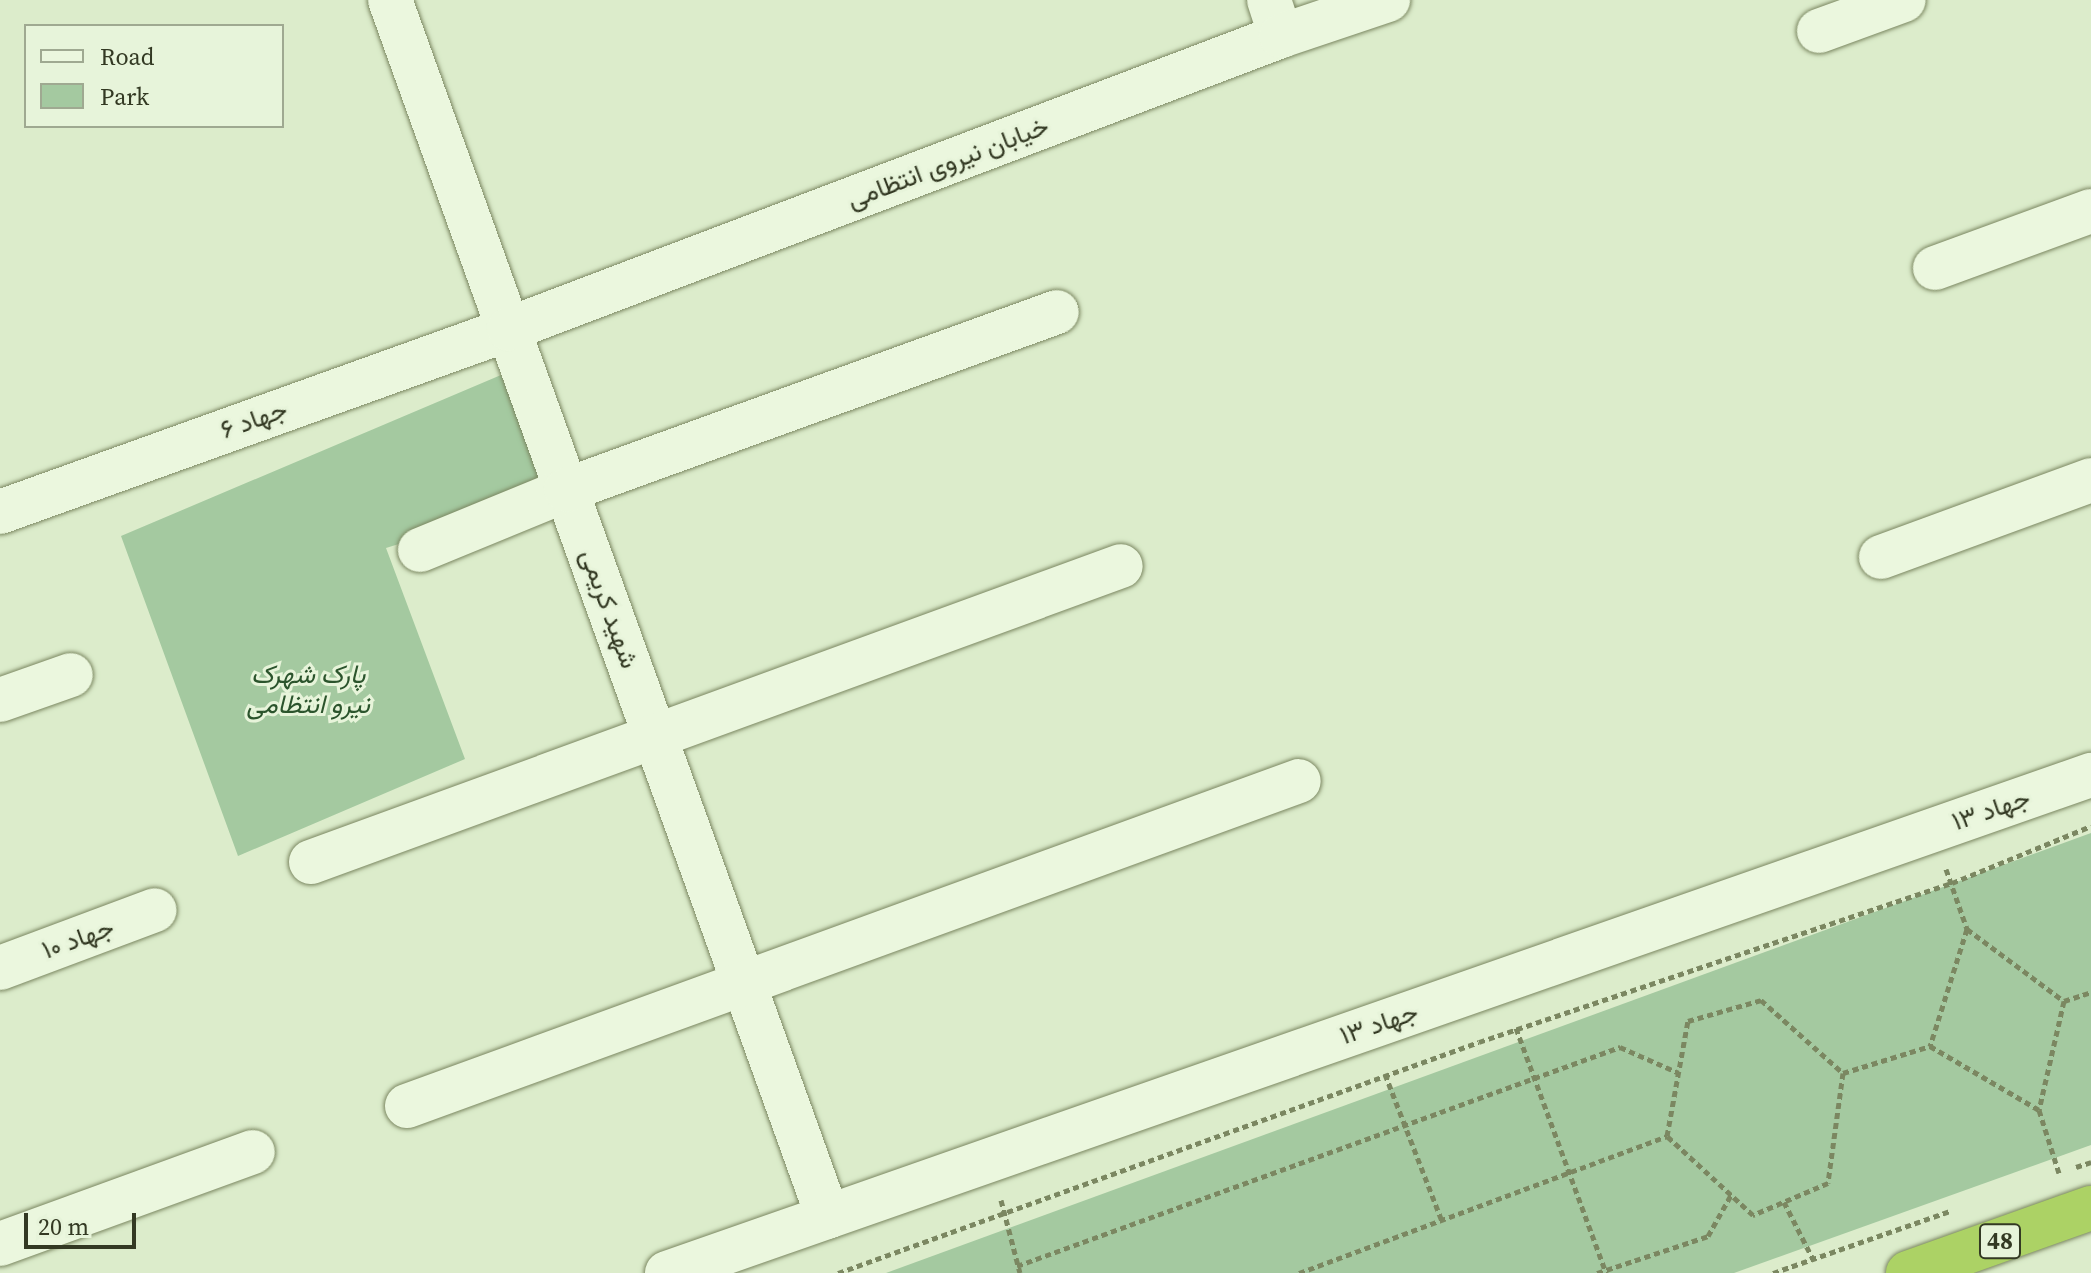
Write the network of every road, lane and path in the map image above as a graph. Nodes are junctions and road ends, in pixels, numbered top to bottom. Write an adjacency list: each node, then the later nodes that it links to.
1 (390, 0): 9 (street, شهید کریمی)
2 (1388, 0): 4 (street, خیابان نیروی انتظامی)
3 (1904, 0): 5 (street)
4 (1275, 18): 9 (street, خیابان نیروی انتظامی)
5 (1819, 31)
6 (2091, 211): 7 (street)
7 (1935, 268)
8 (1057, 312): 11 (street)
9 (509, 329): 11 (street, شهید کریمی); 12 (street, جهاد ۶)
10 (2091, 480): 14 (street)
11 (566, 490): 13 (street); 18 (street, شهید کریمی)
12 (0, 512)
13 (420, 550)
14 (1881, 557)
15 (1121, 566): 18 (street)
16 (71, 675): 17 (street)
17 (0, 700)
18 (654, 736): 23 (street); 29 (street, شهید کریمی)
19 (2091, 775): 22 (street, جهاد ۱۳)
20 (1299, 781): 29 (street)
21 (2091, 826): 24 (path)
22 (1930, 831): 24 (path); 28 (street, جهاد ۱۳)
23 (311, 862)
24 (1952, 883): 26 (path); 33 (path)
25 (155, 910): 27 (street, جهاد ۱۰)
26 (1967, 929): 31 (path); 34 (path)
27 (0, 968)
28 (1502, 981): 32 (street, جهاد ۱۳); 33 (path)
29 (743, 983): 39 (street); 54 (street, شهید کریمی)
30 (2091, 992): 31 (path)
31 (2064, 1001): 40 (path)
32 (1369, 1027): 37 (path); 44 (street, جهاد ۱۳)
33 (1516, 1029): 37 (path); 38 (path)
34 (1930, 1046): 36 (path); 40 (path)
35 (1679, 1073): 36 (path); 38 (path); 42 (path)
36 (1843, 1073): 50 (path)
37 (1385, 1076): 41 (path); 53 (path)
38 (1534, 1077): 41 (path); 47 (path)
39 (407, 1106)
40 (2039, 1110): 46 (path)
41 (1403, 1125): 55 (path); 58 (path)
42 (1667, 1136): 47 (path); 49 (path)
43 (253, 1152): 56 (street)
44 (987, 1161): 53 (path); 54 (street, جهاد ۱۳)
45 (2091, 1162): 46 (path)
46 (2059, 1173): 48 (path)
47 (1569, 1174): 55 (path); 59 (path)
48 (2044, 1178)
49 (1731, 1195): 50 (path); 59 (path)
50 (1784, 1202): 57 (path)
51 (1957, 1208): 57 (path)
52 (2091, 1208): 65 (highway, 48)
53 (1006, 1213): 58 (path); 61 (path)
54 (828, 1217): 60 (street, جهاد ۱۳)
55 (1442, 1221): 62 (path)
56 (0, 1244)
57 (1813, 1259): 64 (path)
58 (1018, 1270)
59 (1605, 1272): 63 (path)
60 (667, 1273)
61 (838, 1273)
62 (1299, 1273)
63 (1597, 1273)
64 (1773, 1273)
65 (1908, 1273)

